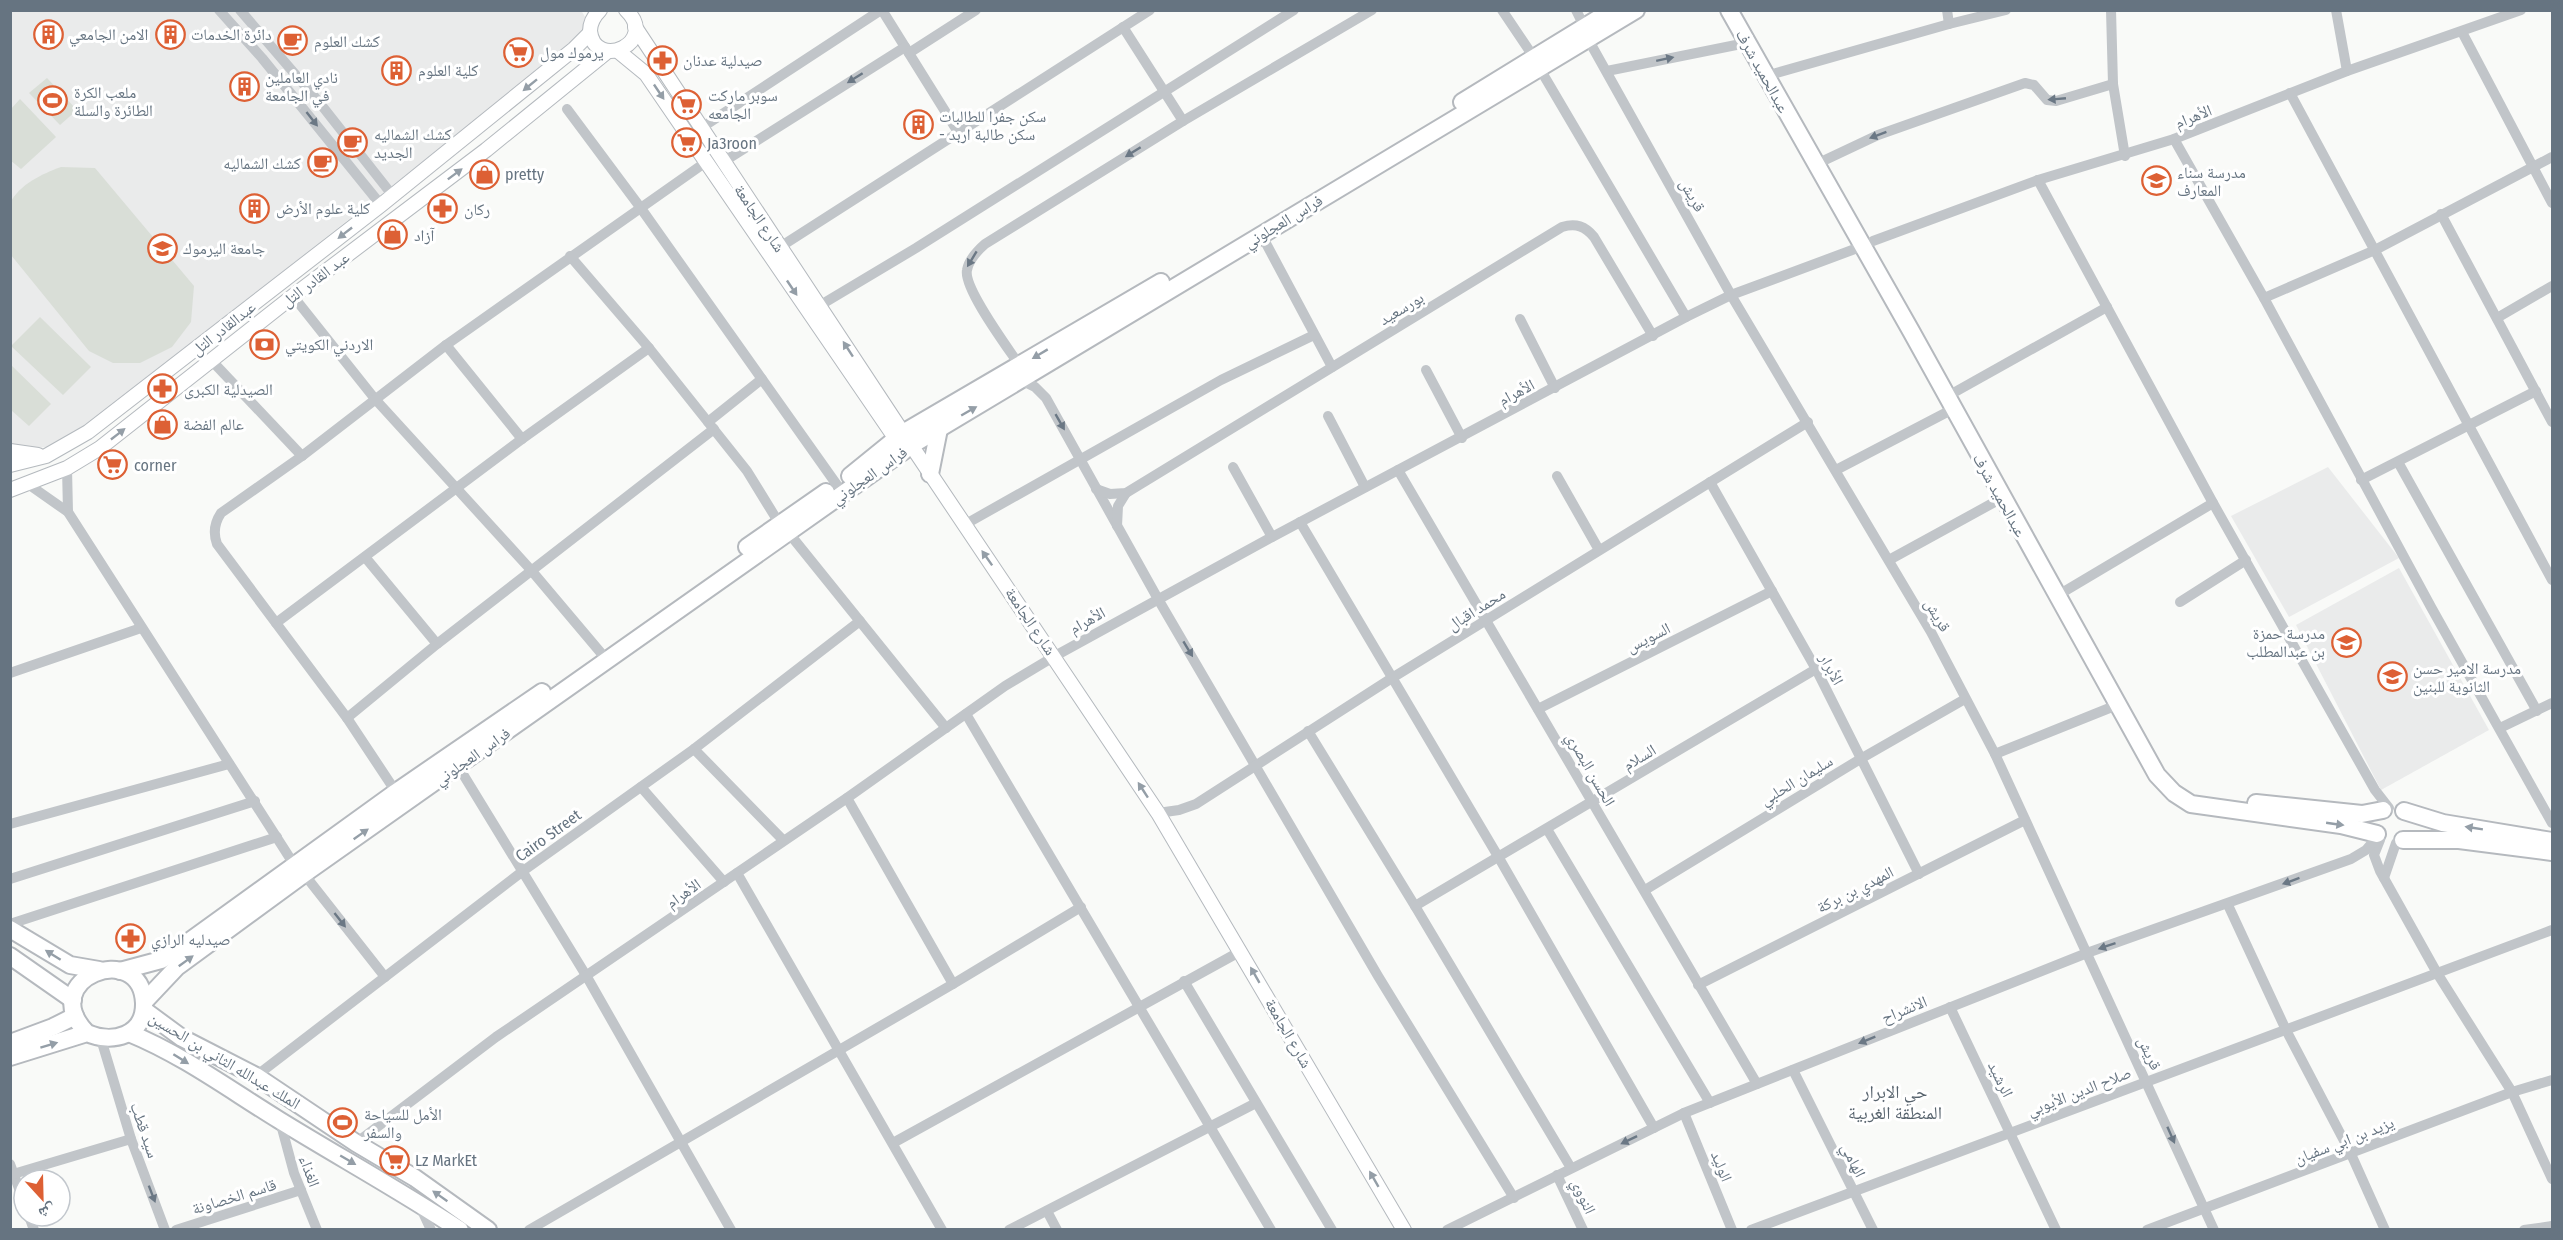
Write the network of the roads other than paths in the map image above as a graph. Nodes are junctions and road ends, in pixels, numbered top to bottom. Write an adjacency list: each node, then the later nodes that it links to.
1 (219, 10): 28 (street)
2 (240, 10): 26 (street)
3 (626, 10): 22 (main road, شارع الجامعة)
4 (882, 10): 29 (street); 40 (street)
5 (976, 10): 29 (street)
6 (1150, 10): 23 (street)
7 (1294, 10): 36 (street)
8 (1372, 10): 39 (street)
9 (1502, 10): 31 (street)
10 (1576, 10): 25 (street, قريش)
11 (1612, 10): 25 (main road, فراس العجلوني)
12 (1636, 10): 25 (main road, فراس العجلوني)
13 (1729, 10): 27 (main road, عبدالحميد شرف)
14 (1741, 10): 34 (main road, عبدالحميد شرف)
15 (1947, 10): 21 (street)
16 (2007, 10): 21 (street)
17 (2111, 10): 35 (street)
18 (2336, 10): 33 (street)
19 (2521, 10): 24 (street, الأهرام)
20 (593, 18): 30 (main road, شارع الجامعة); 50 (main road, عبدالقادر التل, one-way to 50)
21 (1950, 24): 34 (street)
22 (635, 27): 30 (main road, عبد القادر التل); 40 (main road, شارع الجامعة)
23 (1123, 27): 36 (street); 41 (street)
24 (2462, 32): 33 (street, الأهرام); 48 (street)
25 (1587, 34): 31 (main road, فراس العجلوني); 32 (street, قريش)
26 (266, 39): 28 (street); 50 (street)
27 (1746, 43): 32 (street, one-way to 27); 34 (main road, عبدالحميد شرف)
28 (255, 49): 52 (street, one-way to 52)
29 (907, 50): 41 (street); 47 (street, one-way to 47)
30 (613, 51): 46 (main road, شارع الجامعة, one-way to 46); 62 (main road, عبد القادر التل, one-way to 30)
31 (1537, 64): 55 (main road, فراس العجلوني); 66 (street); 76 (main road, فراس العجلوني, one-way to 76)
32 (1607, 71): 61 (street, قريش)
33 (2347, 71): 37 (street, الأهرام)
34 (1771, 75): 45 (main road, عبدالحميد شرف); 56 (main road, عبدالحميد شرف)
35 (2113, 84): 43 (street); 45 (street, one-way to 45)
36 (1164, 91): 39 (street); 64 (street)
37 (2290, 93): 42 (street, الأهرام); 58 (street)
38 (567, 109): 53 (street)
39 (1183, 121): 76 (street, one-way to 76)
40 (702, 128): 47 (main road, شارع الجامعة)
41 (958, 132): 57 (street)
42 (2174, 139): 43 (street, الأهرام); 63 (street)
43 (2125, 156): 49 (street, الأهرام)
44 (2553, 157): 48 (street)
45 (1825, 160): 56 (main road, عبدالحميد شرف)
46 (706, 162): 53 (street); 90 (main road, شارع الجامعة, one-way to 90)
47 (723, 162): 57 (main road, شارع الجامعة)
48 (2533, 167): 51 (street); 54 (street)
49 (2038, 180): 56 (street, الأهرام); 65 (street)
50 (393, 196): 52 (main road, عبدالقادر التل)
51 (2553, 203)
52 (381, 205): 92 (main road, عبدالقادر التل, one-way to 92)
53 (640, 207): 59 (street); 77 (street)
54 (2441, 214): 58 (street); 67 (street)
55 (1261, 234): 69 (street); 76 (main road, فراس العجلوني)
56 (1868, 243): 61 (street, الأهرام); 81 (main road, عبدالحميد شرف)
57 (780, 247): 64 (main road, شارع الجامعة)
58 (2375, 250): 63 (street); 86 (street)
59 (570, 256): 71 (street); 72 (street)
60 (2553, 286): 67 (street)
61 (1731, 295): 66 (street, الأهرام); 83 (street, قريش)
62 (293, 296): 73 (main road, عبد القادر التل); 80 (street)
63 (2264, 298): 103 (street)
64 (819, 306): 90 (main road, شارع الجامعة, one-way to 64)
65 (2107, 307): 81 (street); 113 (street)
66 (1686, 317): 70 (street, الأهرام)
67 (2497, 318): 79 (street)
68 (1520, 319): 78 (street)
69 (1314, 335): 74 (street); 94 (street)
70 (1653, 336): 74 (street, بورسعيد); 78 (street, الأهرام)
71 (446, 345): 80 (street); 89 (street)
72 (649, 348): 85 (street); 89 (street)
73 (212, 361): 93 (street); 98 (main road, عبد القادر التل, one-way to 73)
74 (1332, 367): 111 (street, بورسعيد)
75 (1426, 370): 88 (street)
76 (1020, 373): 87 (main road, فراس العجلوني, one-way to 76); 90 (main road, فراس العجلوني); 94 (street, one-way to 94)
77 (762, 379): 85 (street); 106 (street)
78 (1555, 388): 88 (street, الأهرام)
79 (2536, 391): 84 (street); 86 (street)
80 (375, 399): 93 (street); 108 (street)
81 (1954, 400): 100 (street); 112 (main road, عبدالحميد شرف); 127 (main road, عبدالحميد شرف)
82 (1328, 416): 107 (street)
83 (1808, 422): 100 (street, قريش); 104 (street, محمد اقبال)
84 (2553, 422)
85 (711, 425): 117 (street); 124 (street)
86 (2469, 426): 95 (street); 125 (street)
87 (939, 429): 90 (main road, فراس العجلوني); 101 (main road)
88 (1462, 438): 99 (street, الأهرام)
89 (522, 439): 108 (street)
90 (903, 442): 101 (main road, شارع الجامعة); 106 (main road, فراس العجلوني); 117 (main road, فراس العجلوني)
91 (10, 451): 92 (main road)
92 (46, 456): 96 (main road, عبدالقادر التل)
93 (302, 456): 132 (street)
94 (1081, 459): 109 (street); 116 (street)
95 (2398, 462): 103 (street); 144 (street)
96 (10, 465)
97 (1233, 467): 119 (street)
98 (67, 468): 105 (main road, عبد القادر التل); 114 (street)
99 (1398, 470): 107 (street, الأهرام); 130 (street, الحسن البصري)
100 (1836, 470): 122 (street, قريش)
101 (930, 474): 116 (main road, شارع الجامعة)
102 (1557, 476): 120 (street)
103 (2361, 480): 148 (street)
104 (1710, 482): 120 (street, محمد اقبال); 126 (street, الأبرار)
105 (28, 484): 110 (main road, عبد القادر التل); 114 (street)
106 (837, 485): 117 (main road, فراس العجلوني)
107 (1365, 487): 115 (street, الأهرام)
108 (456, 488): 121 (street); 124 (street)
109 (1096, 489): 111 (street); 118 (street)
110 (10, 490)
111 (1126, 493): 118 (street)
112 (2002, 498): 122 (street); 142 (main road, عبدالحميد شرف)
113 (2213, 503): 123 (street); 127 (street)
114 (68, 512): 133 (street)
115 (1300, 522): 119 (street, الأهرام); 139 (street)
116 (964, 525): 136 (main road, شارع الجامعة, one-way to 116)
117 (783, 527): 131 (street); 135 (main road, فراس العجلوني); 155 (main road, فراس العجلوني)
118 (1118, 529): 128 (street)
119 (1272, 537): 128 (street, الأهرام)
120 (1599, 550): 130 (street, محمد اقبال)
121 (365, 557): 132 (street); 134 (street)
122 (1889, 560): 140 (street, قريش)
123 (2246, 560): 129 (street); 161 (street)
124 (531, 570): 134 (street); 135 (street)
125 (2553, 580)
126 (1772, 591): 137 (street, الأبرار); 143 (street, السويس)
127 (2065, 591): 161 (main road, عبدالحميد شرف)
128 (1158, 599): 136 (street, الأهرام); 154 (street, one-way to 154)
129 (2180, 602)
130 (1486, 620): 139 (street, محمد اقبال); 143 (street, الحسن البصري)
131 (860, 621): 147 (street); 150 (street, Cairo Street)
132 (276, 623): 146 (street)
133 (141, 628): 138 (street); 153 (street)
134 (437, 644): 146 (street)
135 (601, 652): 157 (main road, فراس العجلوني)
136 (1054, 656): 145 (street, الأهرام); 162 (main road, شارع الجامعة, one-way to 136)
137 (1816, 669): 152 (street, الأبرار); 160 (street, السلام)
138 (10, 673)
139 (1392, 678): 149 (street, محمد اقبال); 172 (street)
140 (1965, 699): 151 (street, قريش); 152 (street, سليمان الحلبي)
141 (2553, 703): 144 (street)
142 (2117, 705): 151 (street); 168 (main road, عبدالحميد شرف, one-way to 168)
143 (1538, 709): 160 (street, الحسن البصري)
144 (2536, 711): 148 (street)
145 (966, 714): 147 (street, الأهرام); 183 (street)
146 (347, 718): 157 (street)
147 (946, 728): 158 (street, الأهرام)
148 (2500, 728): 164 (street)
149 (1308, 731): 154 (street, محمد اقبال); 182 (street)
150 (694, 749): 156 (street, Cairo Street); 169 (street)
151 (1995, 754): 163 (street, قريش)
152 (1862, 758): 176 (street, الأبرار); 180 (street, سليمان الحلبي)
153 (229, 764): 159 (street); 165 (street)
154 (1256, 765): 162 (street, محمد اقبال); 232 (street)
155 (458, 766): 173 (main road, فراس العجلوني, one-way to 155); 174 (street)
156 (641, 787): 174 (street, Cairo Street); 179 (street)
157 (396, 792): 173 (main road, فراس العجلوني)
158 (848, 798): 169 (street, الأهرام); 196 (street)
159 (255, 801): 167 (street); 177 (street)
160 (1592, 802): 166 (street, السلام); 180 (street, الحسن البصري)
161 (2392, 810): 168 (main road); 168 (main road); 170 (main road, عبدالحميد شرف, one-way to 161)
162 (1158, 813): 187 (main road, شارع الجامعة)
163 (2025, 820): 176 (street, المهدي بن بركة); 188 (street, قريش)
164 (2553, 823)
165 (10, 824)
166 (1547, 830): 172 (street, السلام); 215 (street)
167 (277, 837): 173 (street); 184 (street)
168 (2387, 838): 171 (main road, عبدالحميد شرف); 178 (street); 178 (street); 181 (street, الانشراح, one-way to 181)
169 (783, 840): 175 (street, الأهرام)
170 (2553, 841)
171 (2553, 852)
172 (1499, 858): 182 (street, السلام); 219 (street)
173 (299, 870): 191 (main road, فراس العجلوني); 193 (street, one-way to 193); 198 (main road, فراس العجلوني, one-way to 173)
174 (523, 871): 193 (street, Cairo Street); 194 (street)
175 (737, 873): 179 (street, الأهرام); 206 (street)
176 (1919, 874): 197 (street, المهدي بن بركة)
177 (10, 879)
178 (2384, 879): 192 (street)
179 (724, 882): 194 (street, الأهرام)
180 (1645, 890): 197 (street, الحسن البصري)
181 (2228, 904): 188 (street, الانشراح, one-way to 188); 202 (street)
182 (1415, 906): 227 (street)
183 (1081, 907): 196 (street); 199 (street)
184 (10, 924)
185 (10, 929): 190 (main road, one-way to 185)
186 (2553, 930): 192 (street, صلاح الدين الأيوبي)
187 (1241, 951): 195 (street); 250 (main road, شارع الجامعة, one-way to 187)
188 (2087, 953): 200 (street, الانشراح); 211 (street, قريش)
189 (10, 956): 201 (main road)
190 (99, 970): 191 (main road); 201 (main road)
191 (120, 971): 198 (main road)
192 (2437, 973): 202 (street, صلاح الدين الأيوبي); 213 (street)
193 (385, 977): 209 (street, Cairo Street)
194 (587, 977): 222 (street); 223 (street, الأهرام)
195 (1184, 981): 199 (street); 214 (street)
196 (953, 984): 206 (street)
197 (1698, 986): 212 (street, الحسن البصري)
198 (144, 1006): 203 (main road); 209 (main road, الملك عبدالله الثاني بن الحسين)
199 (1140, 1006): 218 (street); 224 (street)
200 (1950, 1007): 208 (street, الانشراح, one-way to 208); 220 (street, الرشيد)
201 (74, 1008): 204 (main road); 205 (main road)
202 (2286, 1030): 211 (street, صلاح الدين الأيوبي); 225 (street)
203 (129, 1033): 204 (main road); 217 (main road, الملك عبدالله الثاني بن الحسين, one-way to 217)
204 (94, 1036): 207 (main road, one-way to 204); 221 (street, سيد قطب)
205 (10, 1043)
206 (839, 1049): 222 (street); 224 (street)
207 (10, 1057)
208 (1794, 1070): 212 (street, الانشراح); 231 (street, الهامي)
209 (256, 1076): 223 (main road, الملك عبدالله الثاني بن الحسين)
210 (2553, 1080): 213 (street, يزيد بن ابي سفيان)
211 (2147, 1082): 220 (street, صلاح الدين الأيوبي); 234 (street, قريش, one-way to 234)
212 (1757, 1084): 215 (street, الانشراح)
213 (2512, 1092): 225 (street, يزيد بن ابي سفيان); 229 (street)
214 (1256, 1103): 218 (street); 249 (street)
215 (1710, 1103): 216 (street, الانشراح)
216 (1684, 1113): 219 (street, الانشراح); 253 (street, الوليد)
217 (280, 1121): 230 (street, الغذاء); 233 (main road, الملك عبدالله الثاني بن الحسين, one-way to 233)
218 (1209, 1128): 235 (street); 248 (street)
219 (1654, 1128): 227 (street, الانشراح, one-way to 227)
220 (2010, 1133): 231 (street, صلاح الدين الأيوبي); 256 (street, الرشيد)
221 (131, 1139): 226 (street); 237 (street, سيد قطب, one-way to 237)
222 (682, 1140): 243 (street); 244 (street)
223 (356, 1143): 242 (main road, الملك عبدالله الثاني بن الحسين, one-way to 223)
224 (893, 1143): 245 (street)
225 (2351, 1154): 234 (street, يزيد بن ابي سفيان); 259 (street)
226 (23, 1168)
227 (1571, 1168): 228 (street, الانشراح)
228 (1557, 1175): 232 (street, الانشراح); 252 (street, النووي)
229 (2553, 1179)
230 (301, 1190): 238 (street, قاسم الخصاونة); 239 (street, الغذاء)
231 (1853, 1193): 254 (street, صلاح الدين الأيوبي); 255 (street, الهامي)
232 (1514, 1198): 251 (street, الانشراح)
233 (417, 1201): 240 (street); 241 (main road, الملك عبدالله الثاني بن الحسين)
234 (2205, 1208): 257 (street, يزيد بن ابي سفيان); 258 (street, قريش)
235 (1047, 1211): 246 (street); 247 (street)
236 (2553, 1226): 260 (street)
237 (165, 1230)
238 (176, 1230)
239 (317, 1230)
240 (431, 1230)
241 (460, 1230)
242 (488, 1230)
243 (529, 1230)
244 (731, 1230)
245 (942, 1230)
246 (1009, 1230)
247 (1057, 1230)
248 (1270, 1230)
249 (1332, 1230)
250 (1404, 1230)
251 (1447, 1230)
252 (1583, 1230)
253 (1732, 1230)
254 (1751, 1230)
255 (1873, 1230)
256 (2056, 1230)
257 (2147, 1230)
258 (2214, 1230)
259 (2385, 1230)
260 (2524, 1230)

